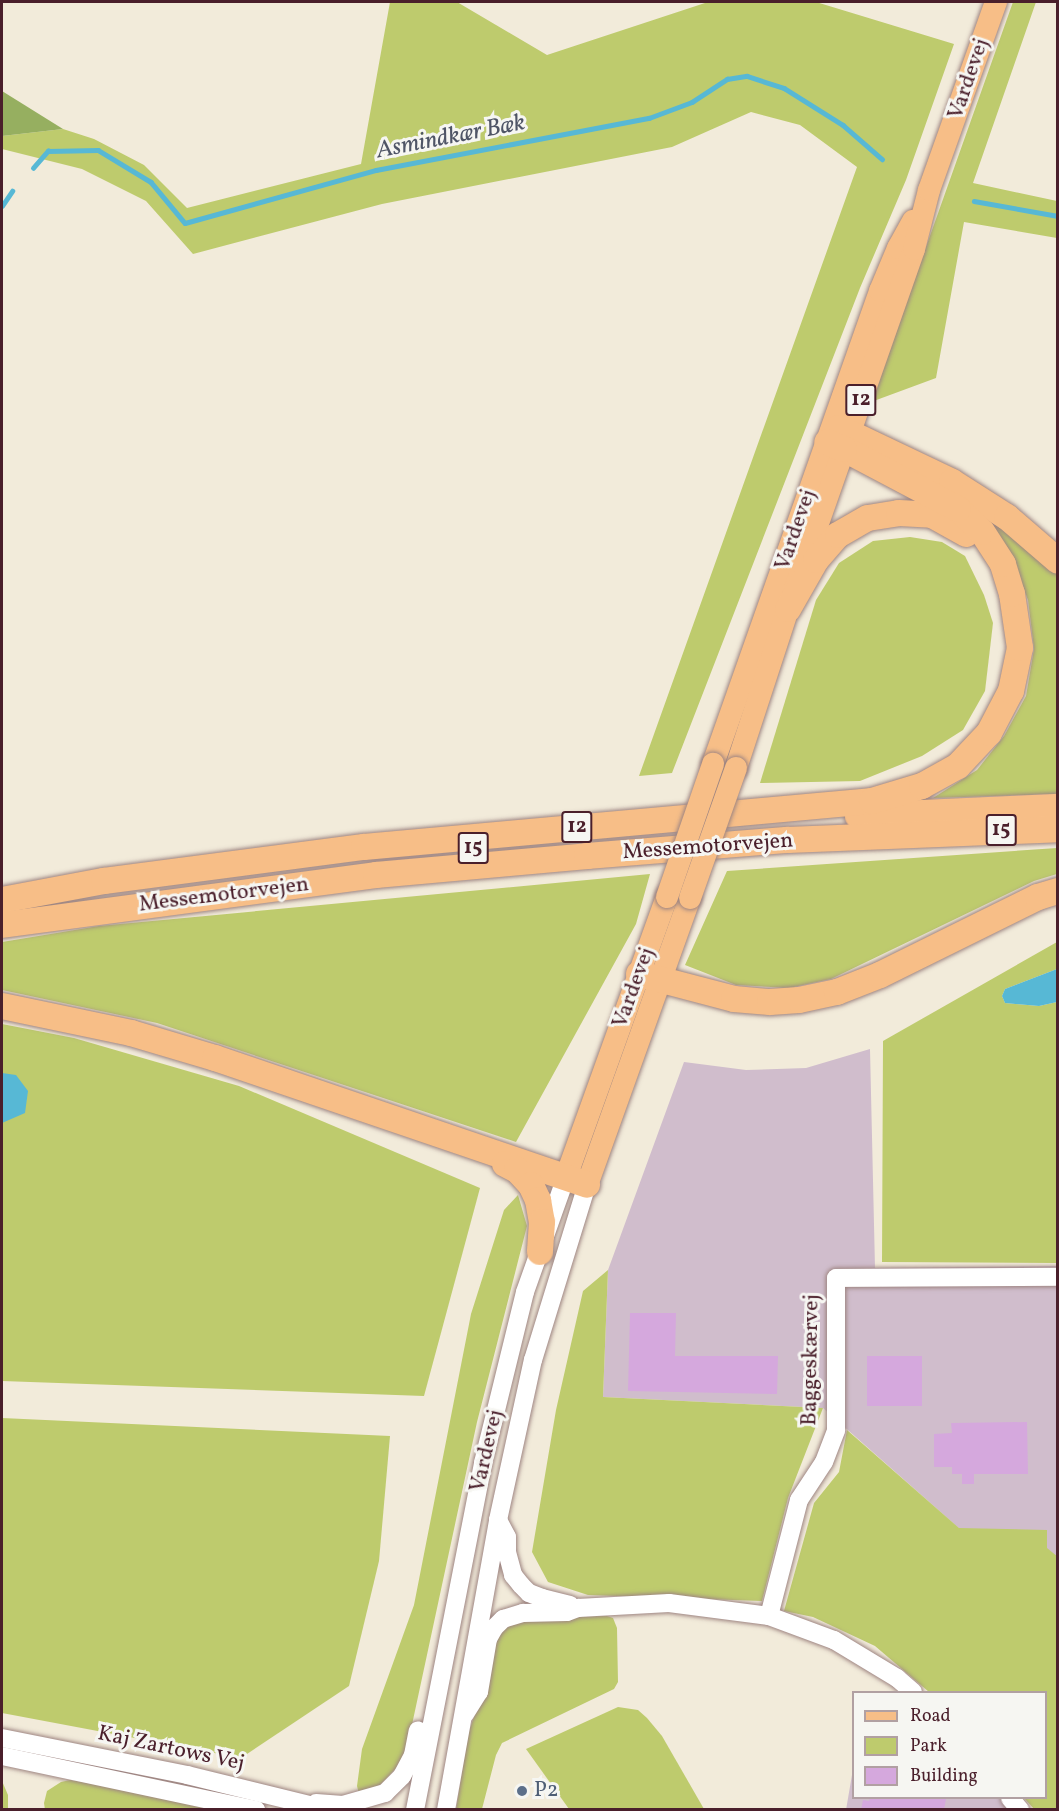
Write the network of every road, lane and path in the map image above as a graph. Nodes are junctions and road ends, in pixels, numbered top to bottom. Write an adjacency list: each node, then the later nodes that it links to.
1 (996, 2): 2 (main road, Vardevej / 12)
2 (838, 437): 3 (highway); 4 (highway, 12); 5 (main road, Vardevej / 12); 10 (main road, Vardevej, bridge)
3 (1058, 561)
4 (1012, 594): 5 (highway); 11 (highway, 12)
5 (788, 609): 10 (main road, Vardevej / 12, bridge)
6 (1058, 807): 7 (highway, Messemotorvejen / 15)
7 (946, 821): 8 (highway, Messemotorvejen / 15); 11 (highway, Messemotorvejen / 15); 12 (highway, Messemotorvejen / 15)
8 (1058, 828)
9 (1058, 891): 13 (highway)
10 (678, 898): 13 (main road, Vardevej / 12)
11 (2, 901)
12 (2, 925)
13 (650, 977): 16 (main road, Vardevej)
14 (2, 1006): 15 (highway)
15 (464, 1143): 16 (highway); 17 (highway)
16 (577, 1181): 17 (street, Vardevej); 19 (street, Vardevej)
17 (540, 1252): 20 (street, Vardevej)
18 (1058, 1277): 22 (street, Baggeskærvej)
19 (498, 1520): 21 (street); 24 (street, Vardevej)
20 (462, 1572): 27 (street); 30 (street, Vardevej)
21 (578, 1608): 22 (street); 24 (street)
22 (769, 1616): 23 (street)
23 (912, 1691)
24 (461, 1720): 31 (street, Vardevej)
25 (2, 1738): 27 (street, Kaj Zartows Vej)
26 (2, 1756): 28 (street, Kaj Zartows Vej)
27 (298, 1802): 29 (street, Kaj Zartows Vej)
28 (256, 1809)
29 (329, 1809)
30 (415, 1809)
31 (446, 1809)

